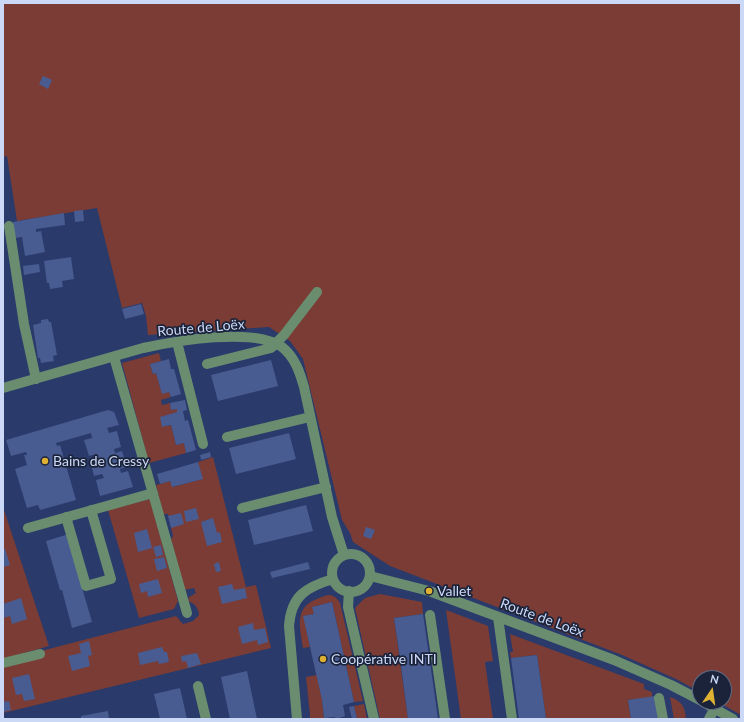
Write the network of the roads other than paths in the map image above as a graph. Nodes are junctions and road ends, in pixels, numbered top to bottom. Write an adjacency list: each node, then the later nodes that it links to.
1 (9, 226): 7 (street)
2 (317, 292): 4 (street)
3 (177, 342): 4 (street, Route de Loëx); 5 (street, Route de Loëx); 11 (street)
4 (276, 344): 6 (street); 9 (street, Route de Loëx)
5 (114, 357): 7 (street, Route de Loëx); 13 (street)
6 (207, 364)
7 (36, 380): 8 (street, Route de Loëx)
8 (3, 388)
9 (310, 417): 10 (street); 12 (street, Route de Loëx)
10 (227, 437)
11 (203, 444)
12 (326, 487): 14 (street); 18 (street, Route de Loëx)
13 (153, 493): 15 (street); 22 (street)
14 (242, 508)
15 (91, 510): 16 (street); 16 (street)
16 (66, 517): 17 (street)
17 (28, 528)
18 (344, 555): 19 (street); 20 (street)
19 (370, 576): 21 (street); 24 (street, Route de Loëx)
20 (333, 579): 21 (street); 32 (street)
21 (349, 591): 33 (street)
22 (186, 613)
23 (430, 615): 34 (street)
24 (498, 617): 28 (street, Route de Loëx); 35 (street)
25 (40, 654): 26 (street)
26 (3, 663)
27 (198, 686): 31 (street)
28 (692, 696)
29 (659, 698): 36 (street)
30 (717, 710): 37 (street)
31 (206, 719)
32 (297, 719)
33 (374, 719)
34 (444, 719)
35 (512, 719)
36 (662, 719)
37 (733, 719)

